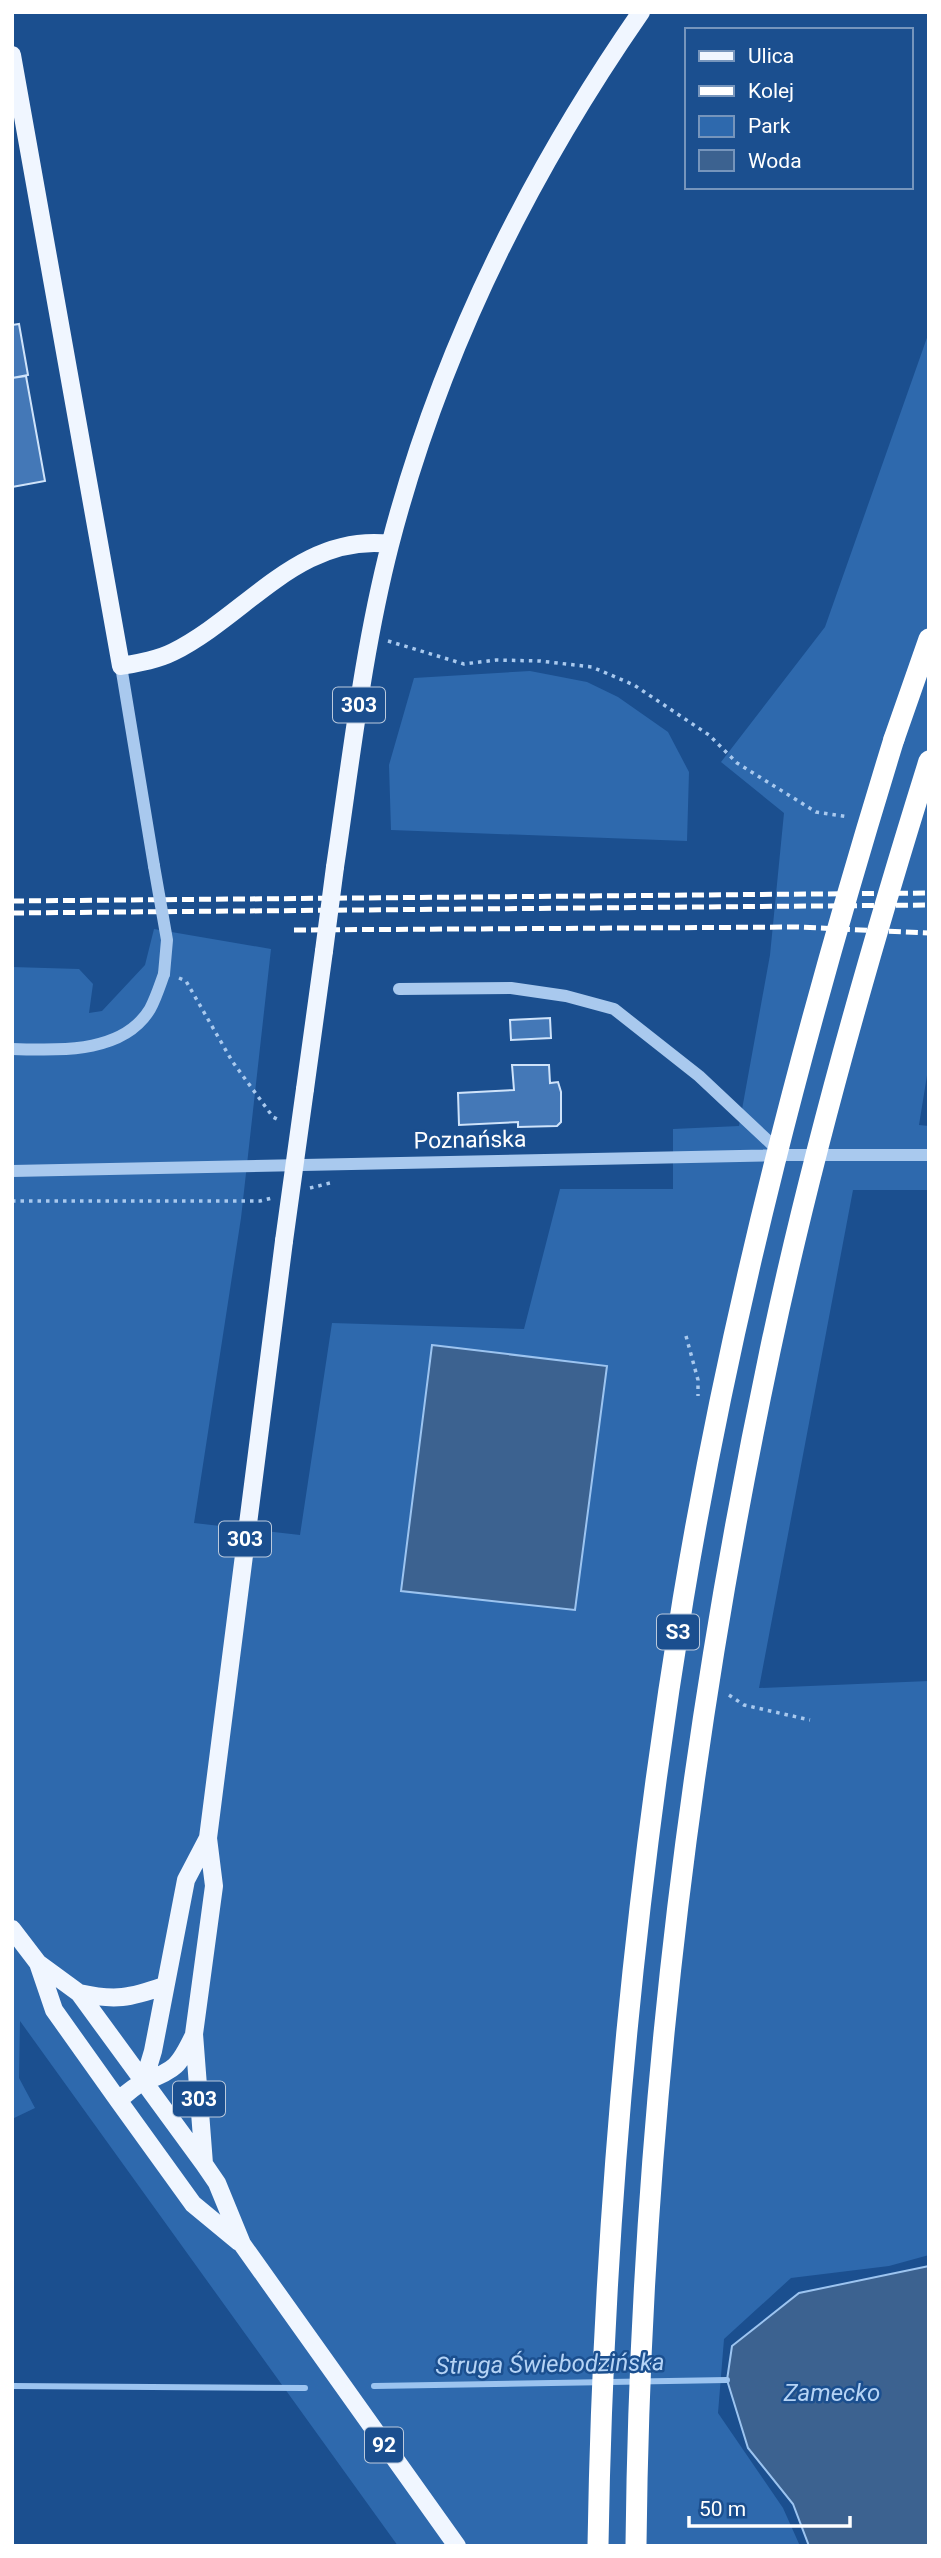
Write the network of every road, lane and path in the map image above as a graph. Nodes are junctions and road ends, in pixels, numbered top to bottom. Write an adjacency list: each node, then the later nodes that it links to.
1 (641, 12): 3 (main road)
2 (12, 54): 6 (main road)
3 (390, 544): 4 (main road, 303); 6 (main road)
4 (369, 636): 8 (path); 14 (main road, 303, bridge)
5 (929, 639): 25 (highway, S3, bridge)
6 (121, 666): 10 (street, bridge)
7 (929, 761): 26 (highway, S3, bridge)
8 (855, 818)
9 (399, 989): 11 (street)
10 (12, 1049)
11 (783, 1155): 12 (street, Poznańska); 13 (street, Poznańska)
12 (929, 1155)
13 (12, 1171)
14 (208, 1838): 17 (main road, 303); 19 (main road, 303)
15 (12, 1929): 16 (main road, 92)
16 (37, 1963): 18 (main road, 92); 21 (main road, 92)
17 (164, 1986): 18 (main road); 20 (main road, 303)
18 (79, 1993): 20 (main road, 92)
19 (194, 2034): 20 (main road, 303); 22 (main road, 303)
20 (144, 2081): 21 (main road, 303); 22 (main road, 92)
21 (118, 2100): 23 (main road, 92)
22 (204, 2164): 23 (main road, 92)
23 (242, 2244): 24 (main road, 92)
24 (457, 2546)
25 (598, 2546)
26 (636, 2546)

